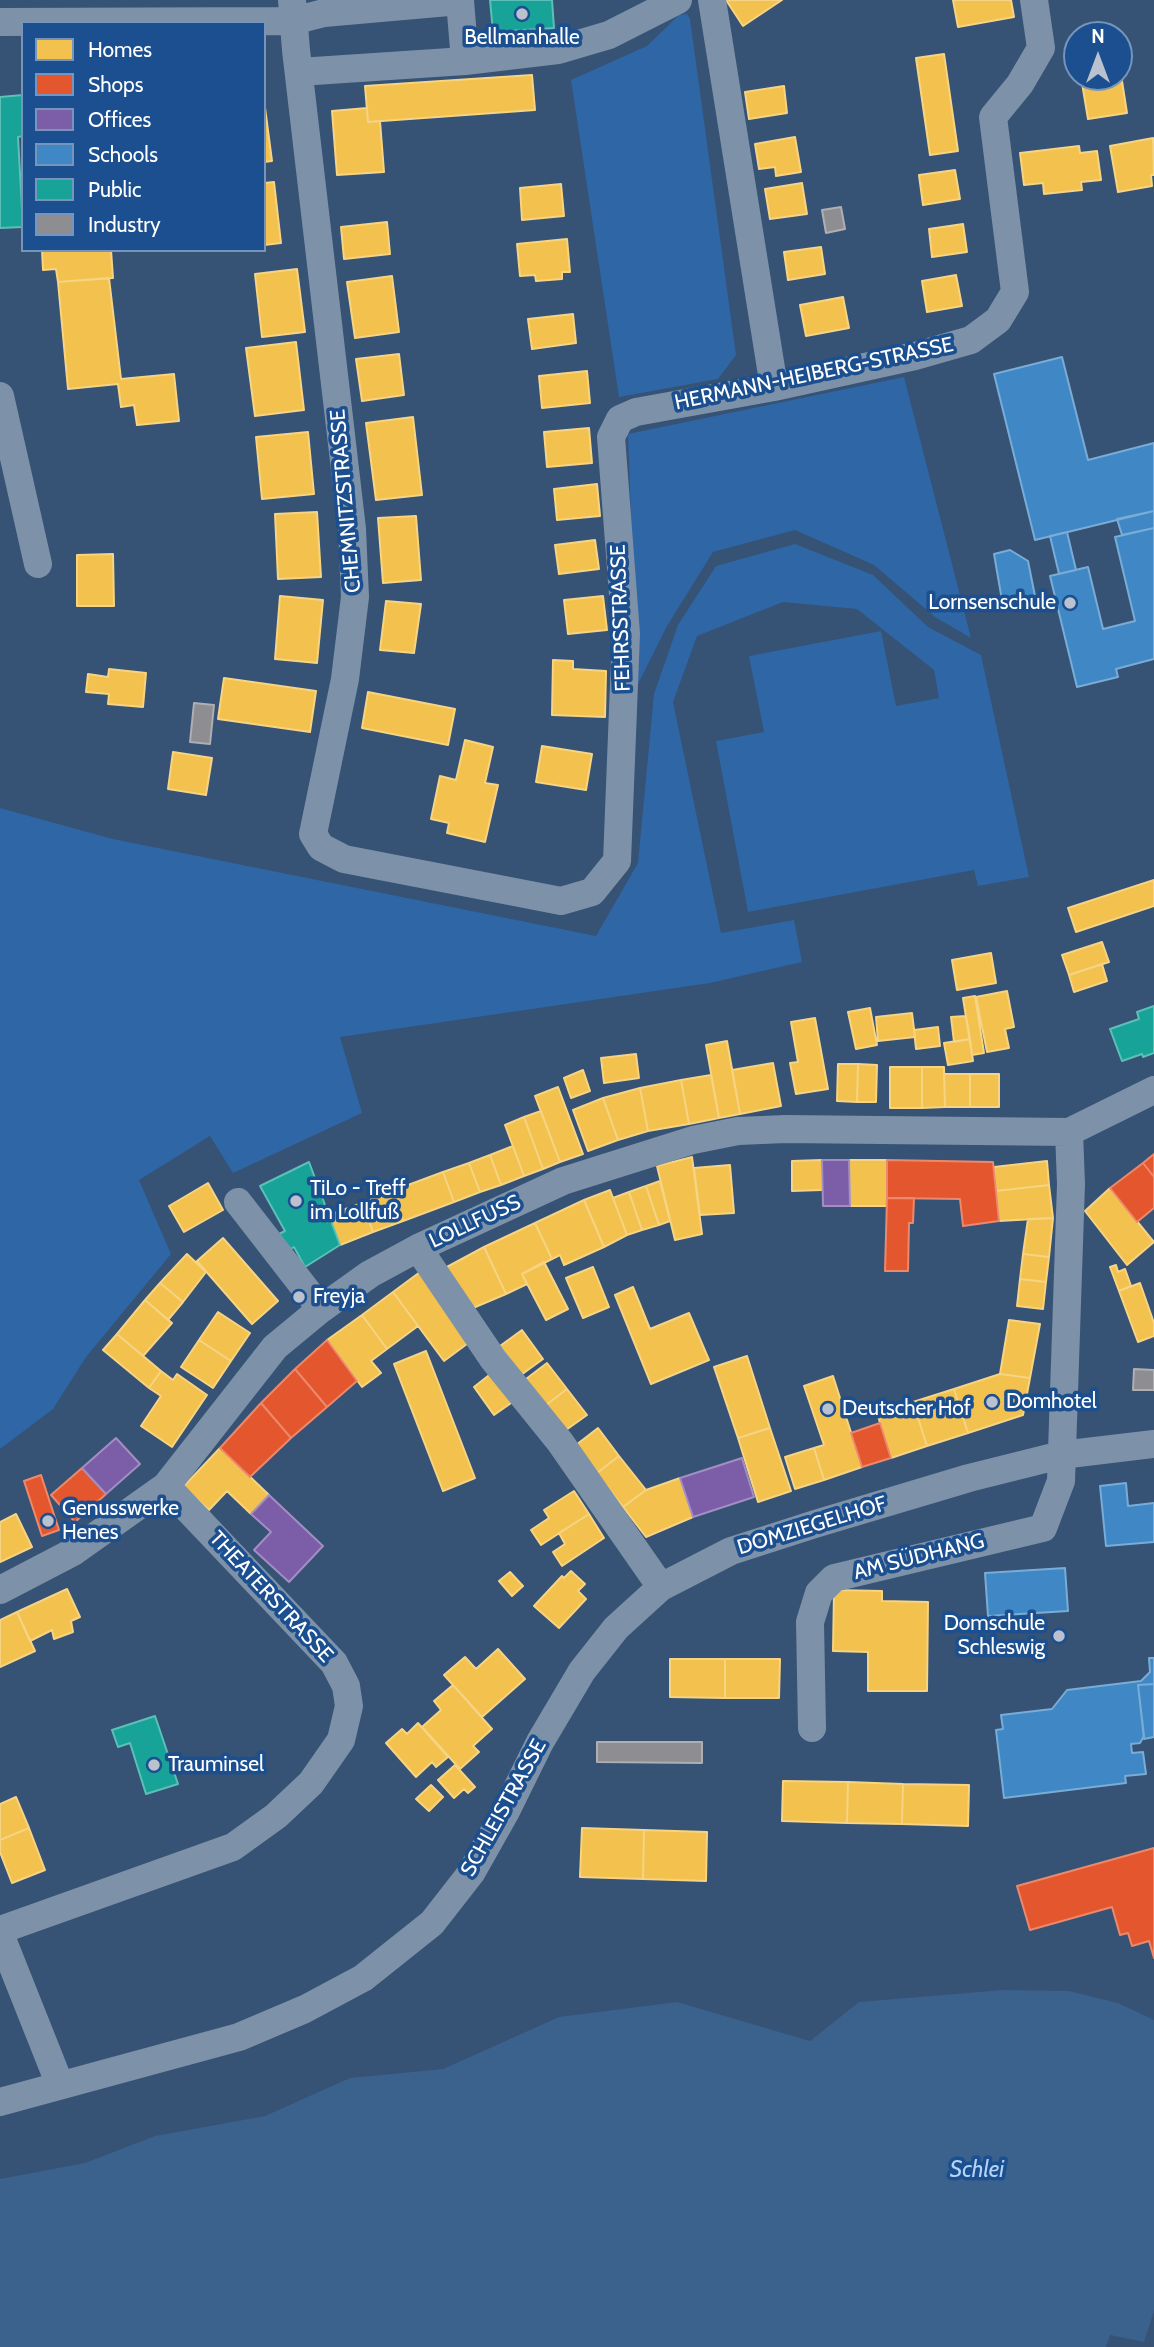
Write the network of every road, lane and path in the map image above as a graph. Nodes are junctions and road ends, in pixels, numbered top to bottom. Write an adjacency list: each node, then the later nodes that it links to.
1 (678, 0): 8 (street)
2 (712, 0): 10 (street)
3 (1034, 0): 10 (street, HERMANN-HEIBERG-STRASSE)
4 (293, 10): 6 (street); 8 (street); 9 (street, CHEMNITZSTRASSE)
5 (21, 21): 7 (street)
6 (24, 21)
7 (0, 22)
8 (465, 61): 9 (street)
9 (299, 72): 14 (street, CHEMNITZSTRASSE)
10 (774, 387): 12 (street, HERMANN-HEIBERG-STRASSE)
11 (0, 396): 13 (street)
12 (620, 419): 14 (street, FEHRSSTRASSE)
13 (38, 564)
14 (617, 861)
15 (1154, 1090): 16 (street)
16 (1069, 1132): 18 (street, LOLLFUSS); 21 (street)
17 (238, 1202): 19 (street)
18 (418, 1248): 19 (street, LOLLFUSS); 23 (street)
19 (321, 1309): 22 (street, LOLLFUSS)
20 (1154, 1444): 21 (street, DOMZIEGELHOF)
21 (1061, 1455): 23 (street, DOMZIEGELHOF); 25 (street, AM SÜDHANG)
22 (166, 1486): 24 (street, LOLLFUSS); 26 (street, THEATERSTRASSE)
23 (661, 1587): 27 (street, SCHLEISTRASSE)
24 (0, 1590)
25 (812, 1728)
26 (0, 1932): 27 (street)
27 (60, 2085): 28 (street, SCHLEISTRASSE)
28 (0, 2102)

